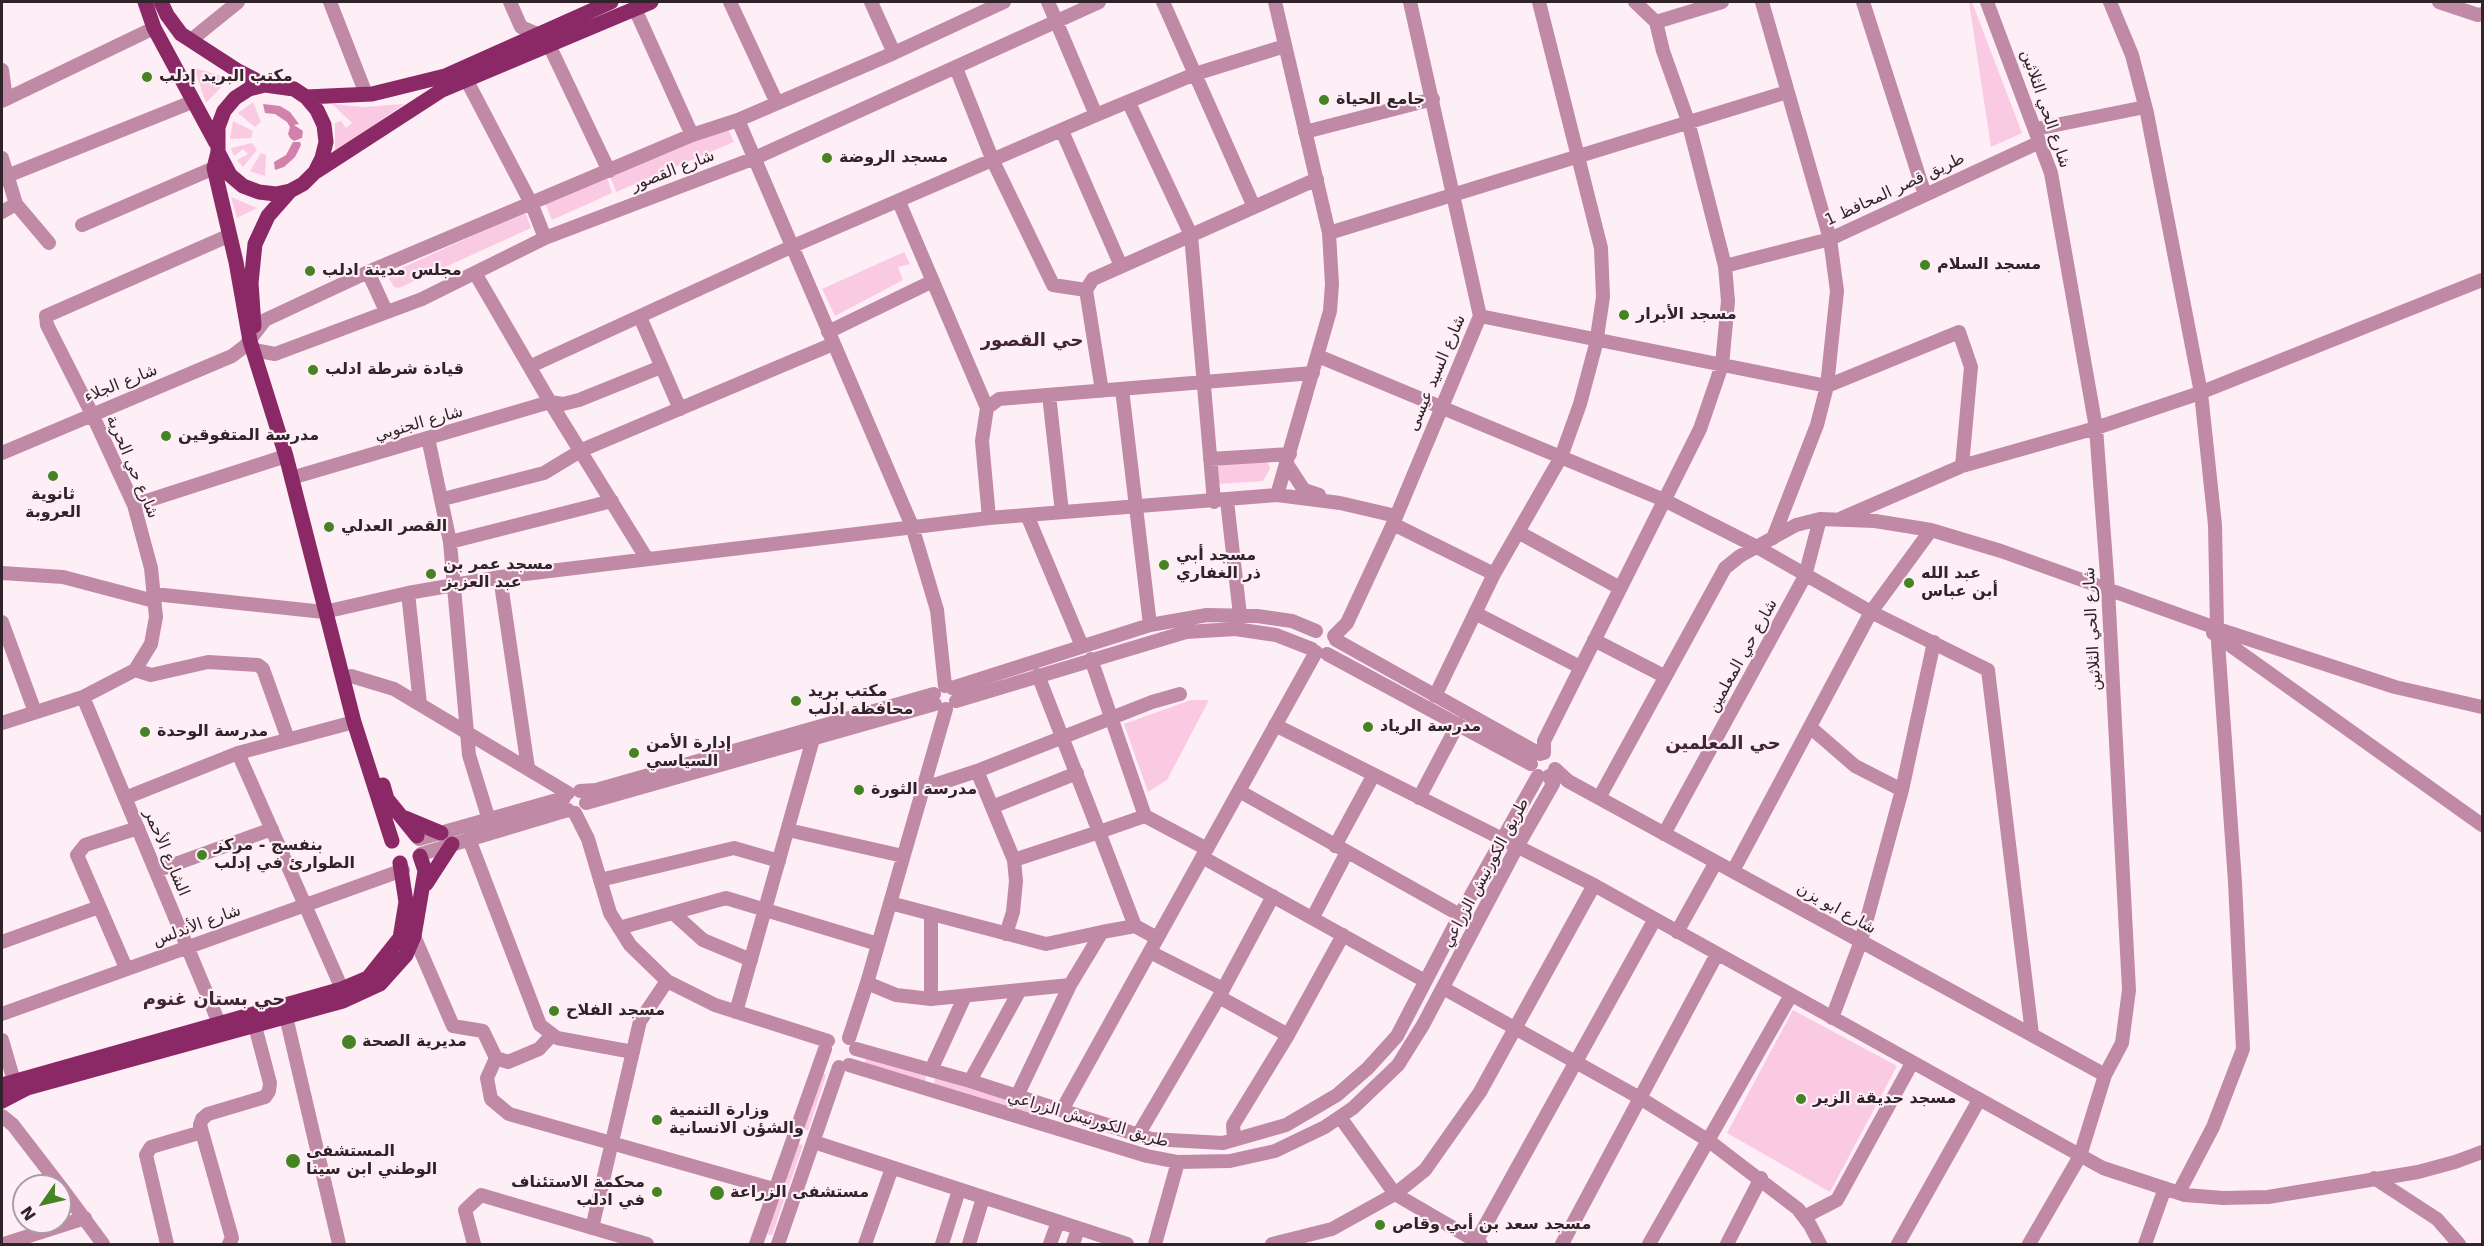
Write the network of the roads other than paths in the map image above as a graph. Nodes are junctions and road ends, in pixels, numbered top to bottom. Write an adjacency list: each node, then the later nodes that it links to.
1 (145, 2): 28 (main road)
2 (161, 2): 30 (main road)
3 (238, 2): 30 (street)
4 (330, 2): 40 (street)
5 (510, 2): 29 (street)
6 (611, 2): 29 (main road)
7 (651, 2): 24 (main road)
8 (730, 2): 45 (street)
9 (871, 2): 33 (street)
10 (1004, 2): 33 (street, شارع القصور)
11 (1048, 2): 26 (street)
12 (1099, 2): 26 (street, شارع القصور)
13 (1163, 2): 36 (street)
14 (1275, 2): 32 (street)
15 (1410, 2): 42 (street, شارع السيد عيسى)
16 (1539, 2): 56 (street)
17 (1635, 2): 27 (street)
18 (1722, 2): 27 (street)
19 (1762, 2): 39 (street)
20 (1863, 2): 67 (street)
21 (2110, 2): 47 (street)
22 (2439, 2): 25 (street)
23 (1988, 3): 54 (street, شارع الحي الثلاثين)
24 (635, 9): 31 (main road); 53 (street)
25 (2482, 14)
26 (1057, 21): 34 (street, شارع القصور); 48 (street)
27 (1656, 22): 50 (street)
28 (154, 28): 43 (street); 44 (main road)
29 (537, 34): 31 (street); 40 (main road)
30 (191, 40): 38 (main road)
31 (549, 45): 37 (main road); 61 (street)
32 (1285, 46): 36 (street); 52 (street)
33 (894, 53): 45 (street, شارع القصور)
34 (956, 68): 58 (street, شارع القصور); 59 (street)
35 (2, 70): 43 (street)
36 (1195, 74): 46 (street); 71 (street)
37 (466, 79): 62 (main road); 70 (street)
38 (265, 85): 41 (main road); 55 (main road)
39 (1787, 92): 50 (street); 78 (street)
40 (366, 94): 41 (main road)
41 (306, 98): 62 (main road)
42 (1433, 99): 52 (street); 66 (street, شارع السيد عيسى)
43 (4, 100)
44 (192, 102): 55 (main road); 63 (street)
45 (777, 103): 49 (street, شارع القصور)
46 (1129, 103): 48 (street); 75 (street)
47 (2145, 107): 54 (street, طريق قصر المحافظ 1); 103 (street)
48 (1096, 115): 51 (street)
49 (738, 120): 53 (street, شارع القصور); 58 (street)
50 (1688, 121): 56 (street); 82 (street)
51 (1062, 131): 59 (street); 81 (street)
52 (1305, 132): 64 (street)
53 (692, 135): 61 (street, شارع القصور)
54 (2038, 136): 67 (street, طريق قصر المحافظ 1); 110 (street, شارع الحي الثلاثين)
55 (217, 148): 60 (main road); 65 (main road)
56 (1579, 154): 66 (street); 92 (street)
57 (2, 158): 63 (street)
58 (755, 158): 77 (street, شارع القصور); 80 (street)
59 (993, 161): 68 (street); 87 (street)
60 (214, 168): 73 (street); 76 (main road)
61 (609, 171): 70 (street, شارع القصور)
62 (315, 172): 65 (main road)
63 (7, 176): 69 (street)
64 (1317, 180): 71 (street); 74 (street)
65 (290, 190): 93 (main road)
66 (1453, 193): 74 (street); 89 (street, شارع السيد عيسى)
67 (1925, 195): 78 (street, طريق قصر المحافظ 1)
68 (899, 202): 80 (street); 86 (street)
69 (16, 204): 72 (street); 79 (street)
70 (532, 204): 77 (street); 83 (street, شارع القصور)
71 (1254, 207): 75 (street)
72 (2, 212)
73 (82, 225)
74 (1329, 232): 94 (street)
75 (1191, 235): 81 (street); 99 (street)
76 (228, 236): 93 (main road); 109 (street, شارع حي الحرية)
77 (545, 238): 84 (street, شارع القصور)
78 (1830, 239): 82 (street, طريق قصر المحافظ 1); 100 (street)
79 (49, 243)
80 (791, 247): 90 (street); 91 (street)
81 (1122, 266): 87 (street)
82 (1725, 266): 96 (street)
83 (368, 272): 88 (street); 93 (street, شارع القصور)
84 (475, 273): 88 (street, شارع القصور); 95 (street)
85 (2482, 280): 103 (street)
86 (933, 281): 91 (street); 107 (street)
87 (1086, 290): 102 (street)
88 (386, 311): 93 (street, شارع القصور)
89 (1480, 316): 92 (street); 106 (street, شارع السيد عيسى)
90 (640, 317): 95 (street); 97 (street)
91 (831, 338): 108 (street); 134 (street)
92 (1597, 338): 96 (street); 115 (street)
93 (255, 344): 109 (street, شارع الجلاء); 114 (main road); 119 (main road)
94 (1318, 356): 98 (street); 106 (street)
95 (531, 366): 105 (street)
96 (1722, 366): 100 (street); 122 (street)
97 (661, 367): 105 (street, شارع الجنوبي); 108 (street)
98 (1313, 373): 99 (street); 117 (street)
99 (1203, 382): 101 (street); 116 (street)
100 (1827, 386): 118 (street); 137 (street)
101 (1122, 389): 102 (street); 127 (street)
102 (1102, 391): 104 (street)
103 (2201, 393): 110 (street); 157 (street)
104 (1049, 395): 107 (street); 128 (street)
105 (550, 402): 111 (street, شارع الجنوبي); 112 (street)
106 (1441, 406): 115 (street); 132 (street, شارع السيد عيسى)
107 (987, 408): 130 (street)
108 (680, 409): 112 (street)
109 (92, 414): 113 (street, شارع الجلاء); 126 (street, شارع حي الحرية)
110 (2096, 428): 118 (street); 147 (street, شارع الحي الثلاثين)
111 (428, 438): 119 (street, شارع الجنوبي); 121 (street)
112 (582, 450): 121 (street); 123 (street)
113 (2, 453)
114 (286, 456): 126 (street); 150 (main road)
115 (1562, 457): 122 (street); 136 (street)
116 (1210, 459): 117 (street); 124 (street)
117 (1289, 459): 120 (street); 125 (street)
118 (1962, 466): 133 (street)
119 (298, 476): 150 (main road)
120 (1277, 495): 124 (street); 125 (street)
121 (443, 499): 138 (street)
122 (1664, 500): 139 (street); 146 (street)
123 (612, 501): 138 (street); 140 (street)
124 (1220, 501): 127 (street); 153 (street)
125 (1340, 503): 132 (street)
126 (134, 505): 149 (street, شارع حي الحرية)
127 (1134, 506): 128 (street); 155 (street)
128 (1062, 512): 129 (street)
129 (1027, 515): 130 (street); 161 (street)
130 (989, 518): 134 (street)
131 (1820, 519): 133 (street); 137 (street); 143 (street, شارع حي المعلمين)
132 (1395, 520): 142 (street); 158 (street, شارع السيد عيسى)
133 (1837, 520): 135 (street)
134 (912, 526): 140 (street); 172 (street)
135 (1930, 530): 147 (street); 151 (street)
136 (1518, 532): 142 (street); 146 (street)
137 (1773, 538): 139 (street)
138 (450, 542): 145 (street)
139 (1757, 547): 143 (street); 168 (street)
140 (647, 559): 144 (street)
141 (2, 573): 149 (street)
142 (1494, 574): 152 (street)
143 (1805, 576): 151 (street); 208 (street, شارع حي المعلمين)
144 (500, 578): 145 (street); 188 (street)
145 (453, 585): 148 (street); 182 (street)
146 (1620, 588): 159 (street)
147 (2108, 589): 157 (street); 283 (street, شارع الحي الثلاثين)
148 (408, 593): 150 (street); 173 (street)
149 (154, 598): 150 (street); 165 (street, شارع حي الحرية)
150 (329, 611): 167 (main road); 177 (main road)
151 (1871, 612): 160 (street); 181 (street)
152 (1476, 613): 164 (street); 170 (street)
153 (1240, 615): 155 (street); 156 (street)
154 (2, 622): 175 (street)
155 (1150, 625): 161 (street)
156 (1316, 631): 158 (street); 162 (street)
157 (2217, 632): 174 (street); 203 (street); 310 (street)
158 (1335, 638): 162 (street); 170 (street)
159 (1594, 640): 164 (street); 168 (street)
160 (1934, 642): 193 (street); 271 (street)
161 (1082, 646): 172 (street)
162 (1318, 652): 163 (street); 179 (street); 180 (street)
163 (1090, 659): 166 (street); 176 (street)
164 (1580, 668): 187 (street)
165 (135, 670): 171 (street); 185 (street)
166 (1038, 675): 172 (street); 183 (street)
167 (351, 676): 173 (street); 200 (main road)
168 (1664, 676): 197 (street)
169 (1180, 694): 176 (street)
170 (1435, 696): 187 (street)
171 (83, 697): 175 (street); 195 (street, الشارع الأحمر)
172 (945, 697): 184 (street); 192 (street); 198 (street)
173 (420, 704): 182 (street)
174 (2482, 707)
175 (35, 712): 178 (street)
176 (1112, 717): 183 (street); 201 (street)
177 (354, 722): 185 (street); 212 (main road)
178 (2, 723)
179 (1458, 724): 187 (street); 196 (street)
180 (1275, 725): 191 (street); 194 (street)
181 (1810, 727): 193 (street); 223 (street)
182 (469, 733): 188 (street); 202 (street)
183 (1062, 737): 189 (street); 190 (street)
184 (813, 739): 198 (street); 206 (street)
185 (288, 740): 186 (street)
186 (238, 753): 195 (street); 205 (street)
187 (1543, 765): 197 (street, شارع ابو يزن); 211 (street); 214 (street, طريق الكورنيش الزراعي)
188 (528, 768): 198 (street)
189 (976, 771): 192 (street); 199 (street)
190 (1077, 773): 199 (street); 207 (street)
191 (1373, 776): 196 (street); 215 (street)
192 (922, 789): 217 (street)
193 (1902, 790): 245 (street)
194 (1239, 791): 215 (street); 216 (street)
195 (125, 798): 204 (street, الشارع الأحمر)
196 (1419, 798): 211 (street)
197 (1599, 798): 208 (street, شارع ابو يزن)
198 (575, 803): 202 (street); 210 (street); 224 (street)
199 (992, 807): 218 (street)
200 (398, 815): 209 (main road); 213 (main road)
201 (1145, 816): 207 (street); 216 (street)
202 (489, 820): 209 (street)
203 (2482, 825)
204 (138, 828): 222 (street, الشارع الأحمر); 230 (street)
205 (272, 829): 222 (street); 229 (street)
206 (788, 830): 217 (street); 219 (street)
207 (1100, 832): 218 (street); 237 (street)
208 (1664, 834): 220 (street, شارع ابو يزن)
209 (446, 838): 210 (street); 213 (street); 226 (main road)
210 (469, 839): 272 (street)
211 (1501, 839): 214 (street); 234 (street)
212 (392, 841): 213 (main road); 221 (main road)
213 (419, 846): 221 (main road); 226 (main road)
214 (1517, 847): 225 (street); 257 (street, طريق الكورنيش الزراعي)
215 (1341, 849): 234 (street); 235 (street)
216 (1204, 853): 227 (street); 244 (street)
217 (903, 856): 228 (street)
218 (1014, 860): 241 (street)
219 (779, 861): 224 (street); 231 (street)
220 (1716, 862): 223 (street, شارع ابو يزن); 240 (street)
221 (401, 866): 229 (street, شارع الأندلس); 258 (main road)
222 (156, 871): 248 (street, الشارع الأحمر)
223 (1733, 872): 245 (street, شارع ابو يزن)
224 (600, 880): 238 (street)
225 (1594, 885): 236 (street); 270 (street)
226 (422, 892): 243 (main road)
227 (1273, 896): 235 (street); 260 (street)
228 (890, 903): 233 (street); 247 (street)
229 (305, 904): 248 (street, شارع الأندلس); 258 (street)
230 (99, 907): 246 (street); 252 (street)
231 (765, 910): 232 (street); 247 (street); 251 (street)
232 (673, 913): 238 (street); 251 (street)
233 (931, 915): 241 (street); 263 (street)
234 (1460, 915): 254 (street)
235 (1313, 917): 242 (street)
236 (1655, 919): 240 (street); 279 (street)
237 (1135, 926): 239 (street); 244 (street)
238 (619, 928): 253 (street)
239 (1102, 932): 241 (street); 256 (street)
240 (1677, 932): 250 (street)
241 (1006, 934)
242 (1343, 935): 254 (street); 273 (street)
243 (414, 936): 264 (main road); 278 (street)
244 (1157, 938): 249 (street)
245 (1861, 941): 267 (street); 271 (street, شارع ابو يزن)
246 (2, 942)
247 (878, 944): 255 (street)
248 (189, 947): 252 (street, شارع الأندلس); 268 (street, الشارع الأحمر)
249 (1150, 952): 260 (street); 290 (street)
250 (1717, 954): 261 (street); 287 (street)
251 (751, 960): 265 (street)
252 (126, 968): 266 (street, شارع الأندلس)
253 (667, 981): 265 (street); 277 (street)
254 (1425, 981): 296 (street)
255 (867, 983): 263 (street); 275 (street)
256 (1070, 985): 259 (street); 286 (street)
257 (1443, 988): 270 (street); 292 (street, طريق الكورنيش الزراعي)
258 (342, 989): 264 (main road)
259 (1020, 990): 262 (street); 284 (street)
260 (1221, 993): 273 (street); 295 (street)
261 (1791, 995): 267 (street); 297 (street)
262 (965, 996): 263 (street); 282 (street)
263 (931, 999)
264 (285, 1011): 268 (main road); 269 (main road); 326 (street)
265 (736, 1011): 276 (street)
266 (2, 1014)
267 (1832, 1018): 280 (street)
268 (219, 1023): 285 (main road)
269 (255, 1026): 289 (main road); 294 (street)
270 (1515, 1028): 279 (street); 311 (street)
271 (2031, 1034): 283 (street, شارع ابو يزن)
272 (552, 1035): 277 (street); 278 (street)
273 (1288, 1035): 296 (street)
274 (2, 1040): 285 (street)
275 (852, 1043): 276 (street); 281 (street); 282 (street)
276 (827, 1045): 281 (street); 308 (street)
277 (633, 1052): 299 (street)
278 (495, 1058): 299 (street)
279 (1576, 1062): 287 (street); 320 (street)
280 (1912, 1062): 288 (street); 314 (street)
281 (844, 1066): 298 (street); 302 (street, طريق الكورنيش الزراعي)
282 (931, 1070): 284 (street)
283 (2105, 1075): 301 (street, شارع الحي الثلاثين)
284 (970, 1081): 286 (street)
285 (8, 1083)
286 (1017, 1096): 290 (street)
287 (1640, 1098): 297 (street); 340 (street)
288 (1979, 1100): 301 (street); 343 (street)
289 (2, 1101)
290 (1062, 1110): 295 (street)
291 (2, 1116): 293 (street)
292 (1340, 1116): 302 (street, طريق الكورنيش الزراعي); 311 (street)
293 (7, 1128): 304 (street)
294 (202, 1132): 324 (street); 325 (street)
295 (1138, 1135): 296 (street)
296 (1234, 1139)
297 (1709, 1141): 306 (street); 341 (street)
298 (814, 1142): 303 (street); 330 (street)
299 (612, 1144): 308 (street); 317 (street)
300 (2482, 1152): 305 (street)
301 (2080, 1156): 307 (street); 344 (street, شارع الحي الثلاثين)
302 (1178, 1162): 337 (street)
303 (892, 1168): 309 (street); 331 (street)
304 (49, 1174)
305 (2374, 1178): 310 (street); 346 (street)
306 (1761, 1179): 314 (street); 342 (street)
307 (2165, 1188): 310 (street); 345 (street)
308 (777, 1190): 329 (street)
309 (959, 1190): 312 (street); 332 (street)
310 (2179, 1192)
311 (1395, 1194): 319 (street); 320 (street)
312 (983, 1198): 316 (street); 333 (street)
313 (72, 1201): 315 (street)
314 (1804, 1216): 321 (street)
315 (85, 1218): 322 (street); 323 (street)
316 (1058, 1222): 318 (street); 334 (street)
317 (592, 1228): 327 (street); 328 (street)
318 (1078, 1229): 335 (street); 336 (street)
319 (1302, 1237): 338 (street); 339 (street)
320 (1479, 1243)
321 (1820, 1244)
322 (4, 1245)
323 (103, 1245)
324 (167, 1245)
325 (229, 1245)
326 (339, 1245)
327 (474, 1245)
328 (647, 1245)
329 (756, 1245)
330 (778, 1245)
331 (865, 1245)
332 (942, 1245)
333 (969, 1245)
334 (1050, 1245)
335 (1073, 1245)
336 (1127, 1245)
337 (1155, 1245)
338 (1272, 1245)
339 (1316, 1245)
340 (1562, 1245)
341 (1649, 1245)
342 (1727, 1245)
343 (1898, 1245)
344 (2029, 1245)
345 (2145, 1245)
346 (2459, 1245)

